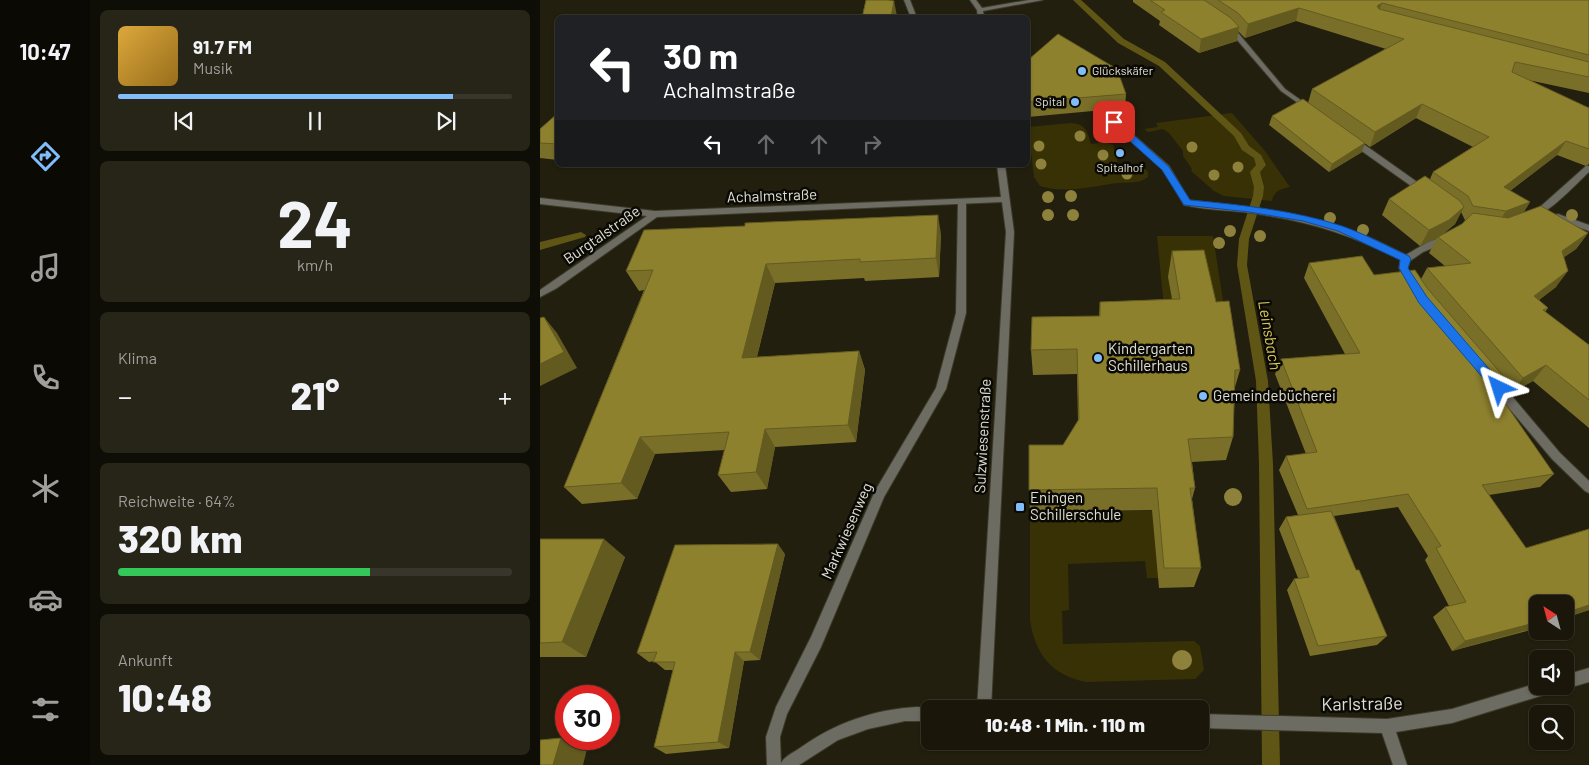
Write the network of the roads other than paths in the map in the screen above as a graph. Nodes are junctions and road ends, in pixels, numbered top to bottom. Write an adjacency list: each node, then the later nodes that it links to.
1 (907, 0): 5 (street)
2 (973, 0): 4 (street)
3 (1039, 0): 4 (street)
4 (980, 10): 6 (street)
5 (913, 15)
6 (981, 15)
7 (1218, 20): 8 (street)
8 (1315, 112)
9 (1108, 117): 22 (street)
10 (1346, 135): 13 (street)
11 (1001, 167): 14 (street, Sulzwiesenstraße)
12 (1589, 168): 17 (street)
13 (1432, 197)
14 (1006, 199): 16 (street, Achalmstraße); 30 (street, Sulzwiesenstraße)
15 (540, 201): 18 (street, Achalmstraße)
16 (962, 202): 18 (street, Achalmstraße); 34 (street, Markwiesenweg)
17 (1543, 209): 19 (street); 20 (street)
18 (655, 214): 23 (street, Burgtalstraße)
19 (1525, 220)
20 (1589, 228)
21 (1457, 232): 22 (street)
22 (1406, 259): 24 (street)
23 (540, 294)
24 (1419, 294)
25 (1488, 375): 26 (street)
26 (1589, 488)
27 (1589, 675): 28 (street)
28 (1574, 679)
29 (1529, 692): 33 (street, Karlstraße)
30 (984, 700)
31 (921, 713): 35 (street)
32 (1209, 722): 33 (street, Karlstraße)
33 (1388, 726): 36 (street)
34 (774, 765)
35 (787, 765)
36 (1400, 765)

